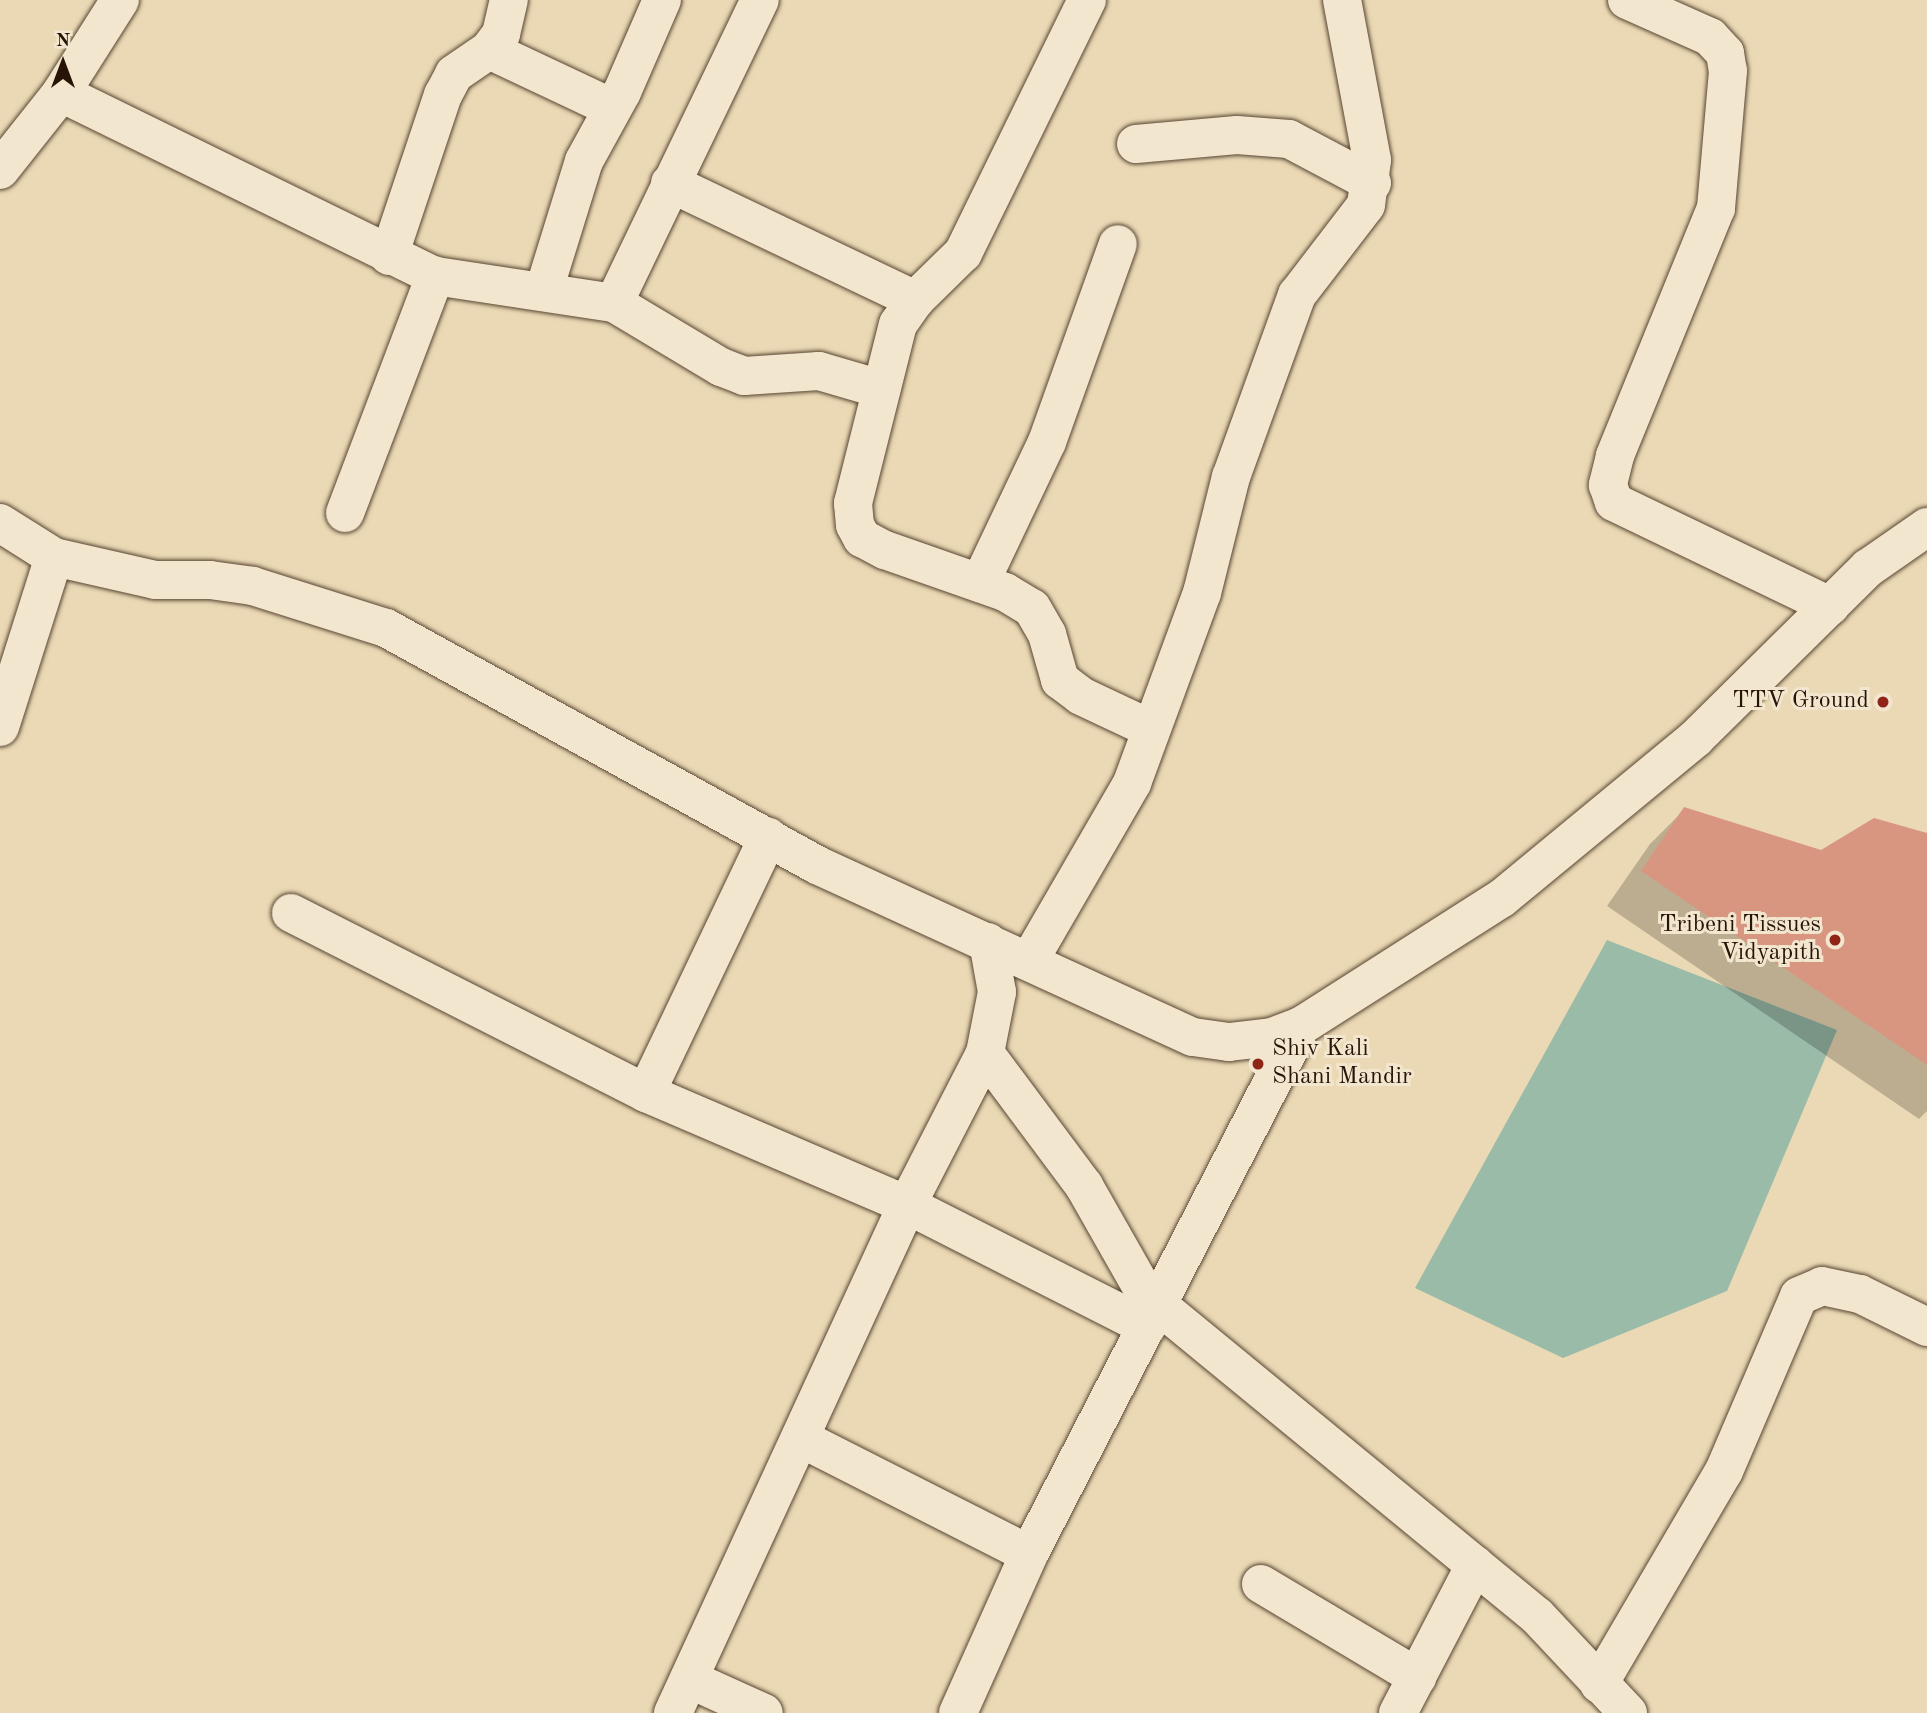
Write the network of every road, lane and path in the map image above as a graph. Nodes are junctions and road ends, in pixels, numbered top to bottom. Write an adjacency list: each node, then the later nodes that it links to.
1 (120, 0): 9 (street)
2 (509, 0): 8 (street)
3 (662, 0): 10 (street)
4 (760, 0): 13 (street)
5 (1087, 0): 19 (street)
6 (1342, 0): 14 (street)
7 (1627, 0): 27 (street)
8 (489, 50): 10 (street); 16 (street)
9 (61, 93): 12 (street); 16 (street)
10 (612, 108): 18 (street)
11 (1136, 144): 14 (street)
12 (0, 170)
13 (670, 183): 19 (street); 20 (street)
14 (1372, 183): 29 (street)
15 (1118, 244): 26 (street)
16 (389, 256): 17 (street)
17 (435, 276): 18 (street); 22 (street)
18 (544, 290): 20 (street)
19 (915, 300): 21 (street)
20 (614, 303): 21 (street)
21 (881, 389): 26 (street)
22 (345, 513)
23 (0, 523): 25 (street)
24 (1927, 527): 27 (street)
25 (54, 557): 28 (street); 30 (street)
26 (980, 583): 29 (street)
27 (1829, 606): 34 (street)
28 (0, 727)
29 (1151, 729): 33 (street)
30 (768, 837): 32 (street); 36 (street)
31 (291, 914): 36 (street)
32 (988, 942): 33 (street); 35 (street)
33 (1029, 961): 34 (street)
34 (1301, 1026): 38 (street)
35 (985, 1053): 37 (street); 38 (street)
36 (646, 1093): 37 (street)
37 (906, 1205): 38 (street); 40 (street)
38 (1153, 1316): 41 (street); 42 (street)
39 (1927, 1327): 46 (street)
40 (802, 1439): 41 (street); 45 (street)
41 (1029, 1554): 49 (street)
42 (1475, 1565): 44 (street); 46 (street)
43 (1261, 1584): 44 (street)
44 (1417, 1678): 50 (street)
45 (689, 1679): 47 (street); 48 (street)
46 (1599, 1684): 51 (street)
47 (673, 1713)
48 (764, 1713)
49 (958, 1713)
50 (1398, 1713)
51 (1628, 1713)

